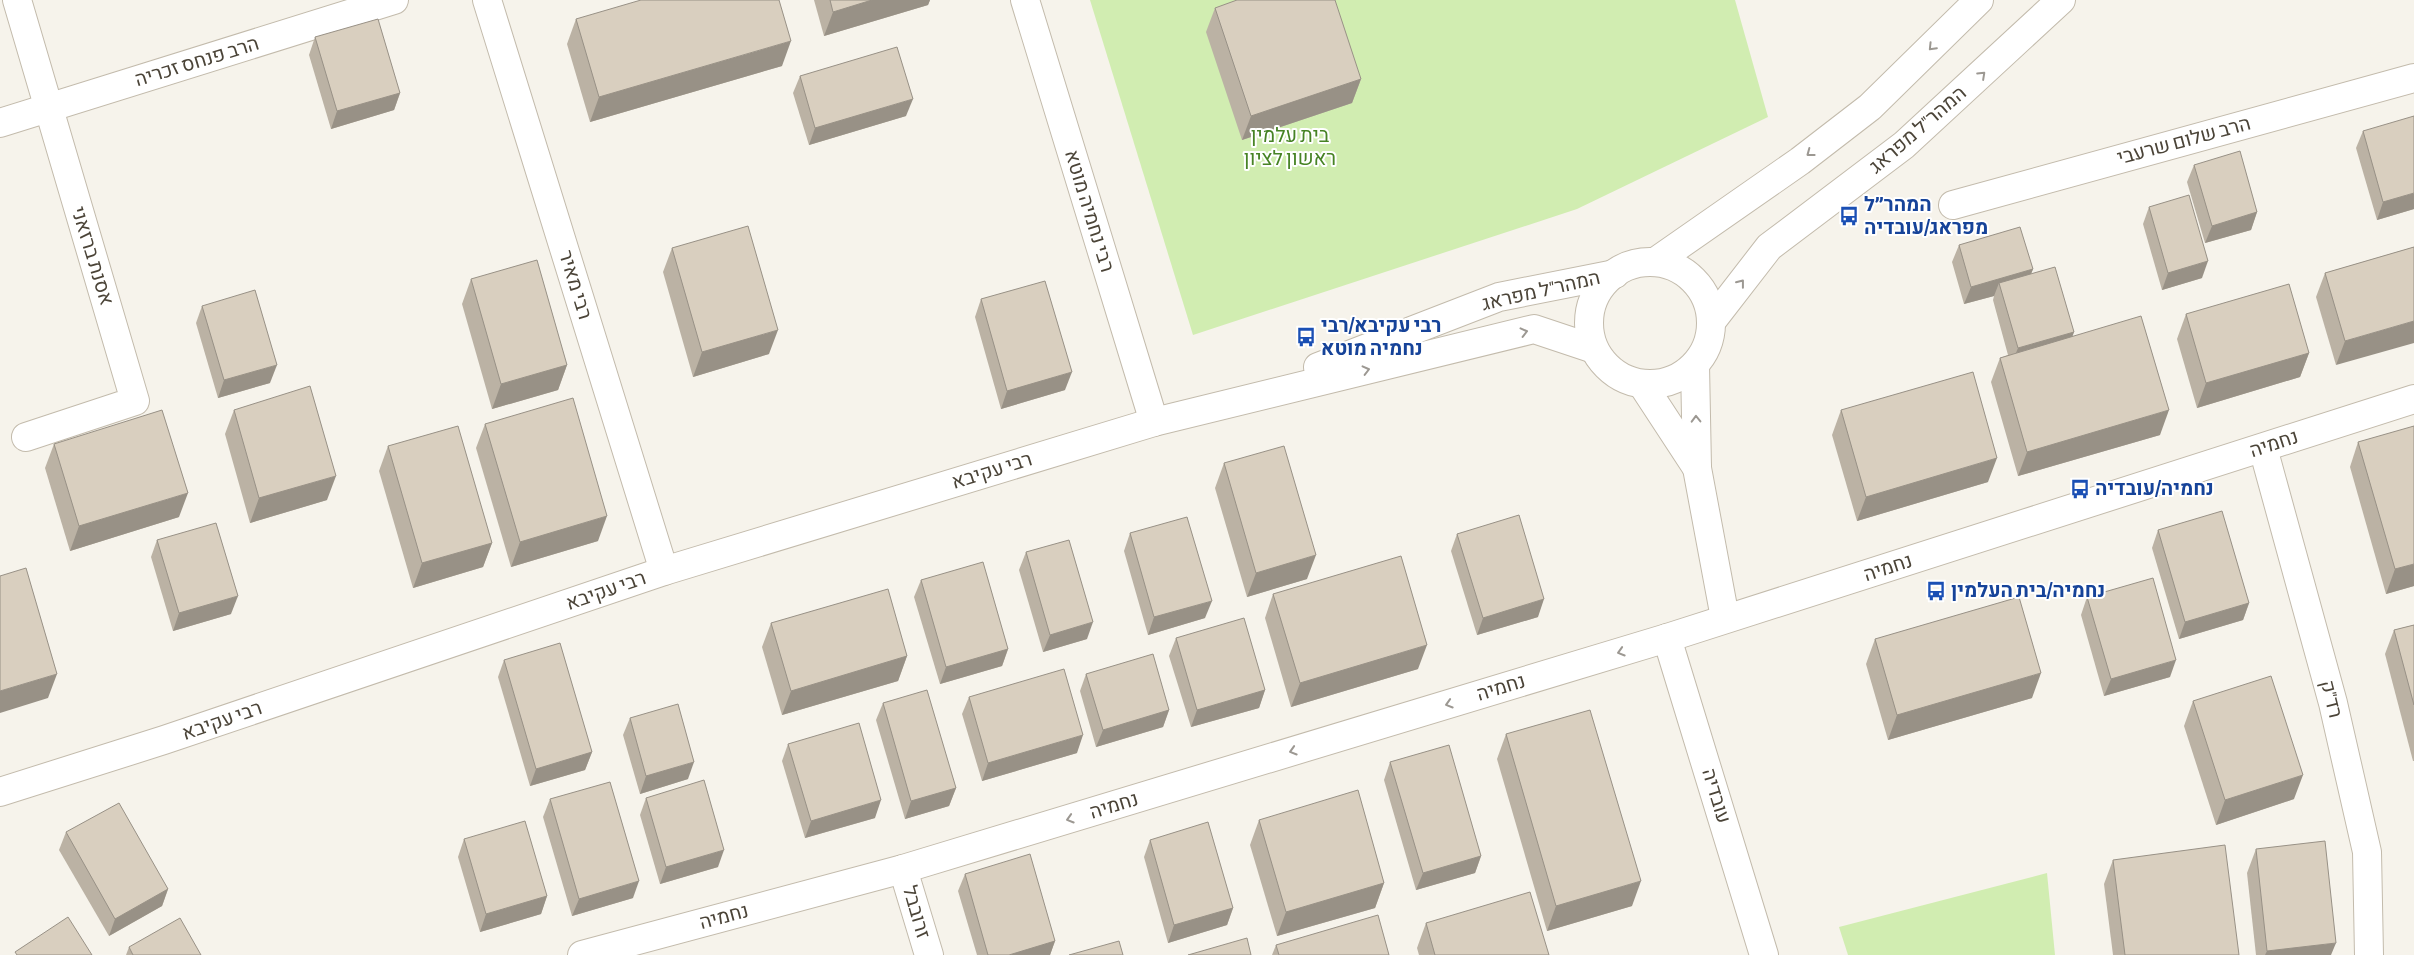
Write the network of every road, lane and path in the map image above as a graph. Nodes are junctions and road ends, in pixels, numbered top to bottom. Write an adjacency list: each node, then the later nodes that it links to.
1 (17, 0): 8 (street, אסנת ברזאני)
2 (394, 0): 8 (street, הרב פנחס זכריה)
3 (487, 0): 23 (street, רבי מאיר)
4 (1025, 0): 19 (street, רבי נחמיה מוטא)
5 (1980, 0): 11 (street, one-way to 11)
6 (2061, 0): 13 (street, המהר"ל מפראג, one-way to 6)
7 (2414, 78): 10 (street, הרב שלום שרעבי)
8 (48, 108): 9 (street, הרב פנחס זכריה); 20 (street, אסנת ברזאני)
9 (0, 123)
10 (1953, 205)
11 (1654, 262): 12 (street); 13 (street)
12 (1615, 274): 14 (street); 18 (street, המהר"ל מפראג)
13 (1711, 322): 15 (street)
14 (1594, 349): 16 (street); 18 (street, המהר"ל מפראג, one-way to 14)
15 (1695, 365): 16 (street); 22 (street, one-way to 15)
16 (1642, 384): 22 (street)
17 (2414, 399): 21 (street, נחמיה)
18 (1216, 406): 19 (street, רבי עקיבא)
19 (1154, 422): 23 (street, רבי עקיבא)
20 (26, 437)
21 (2263, 448): 24 (street, נחמיה); 31 (street, רד"ק)
22 (1697, 468): 24 (street)
23 (664, 571): 26 (street, רבי עקיבא)
24 (1725, 618): 25 (street, נחמיה)
25 (1668, 638): 27 (street, נחמיה, one-way to 27); 30 (street, עובדיה)
26 (0, 792)
27 (903, 869): 28 (street, נחמיה); 29 (street, זרובבל)
28 (582, 955)
29 (929, 955)
30 (1764, 955)
31 (2369, 955)

